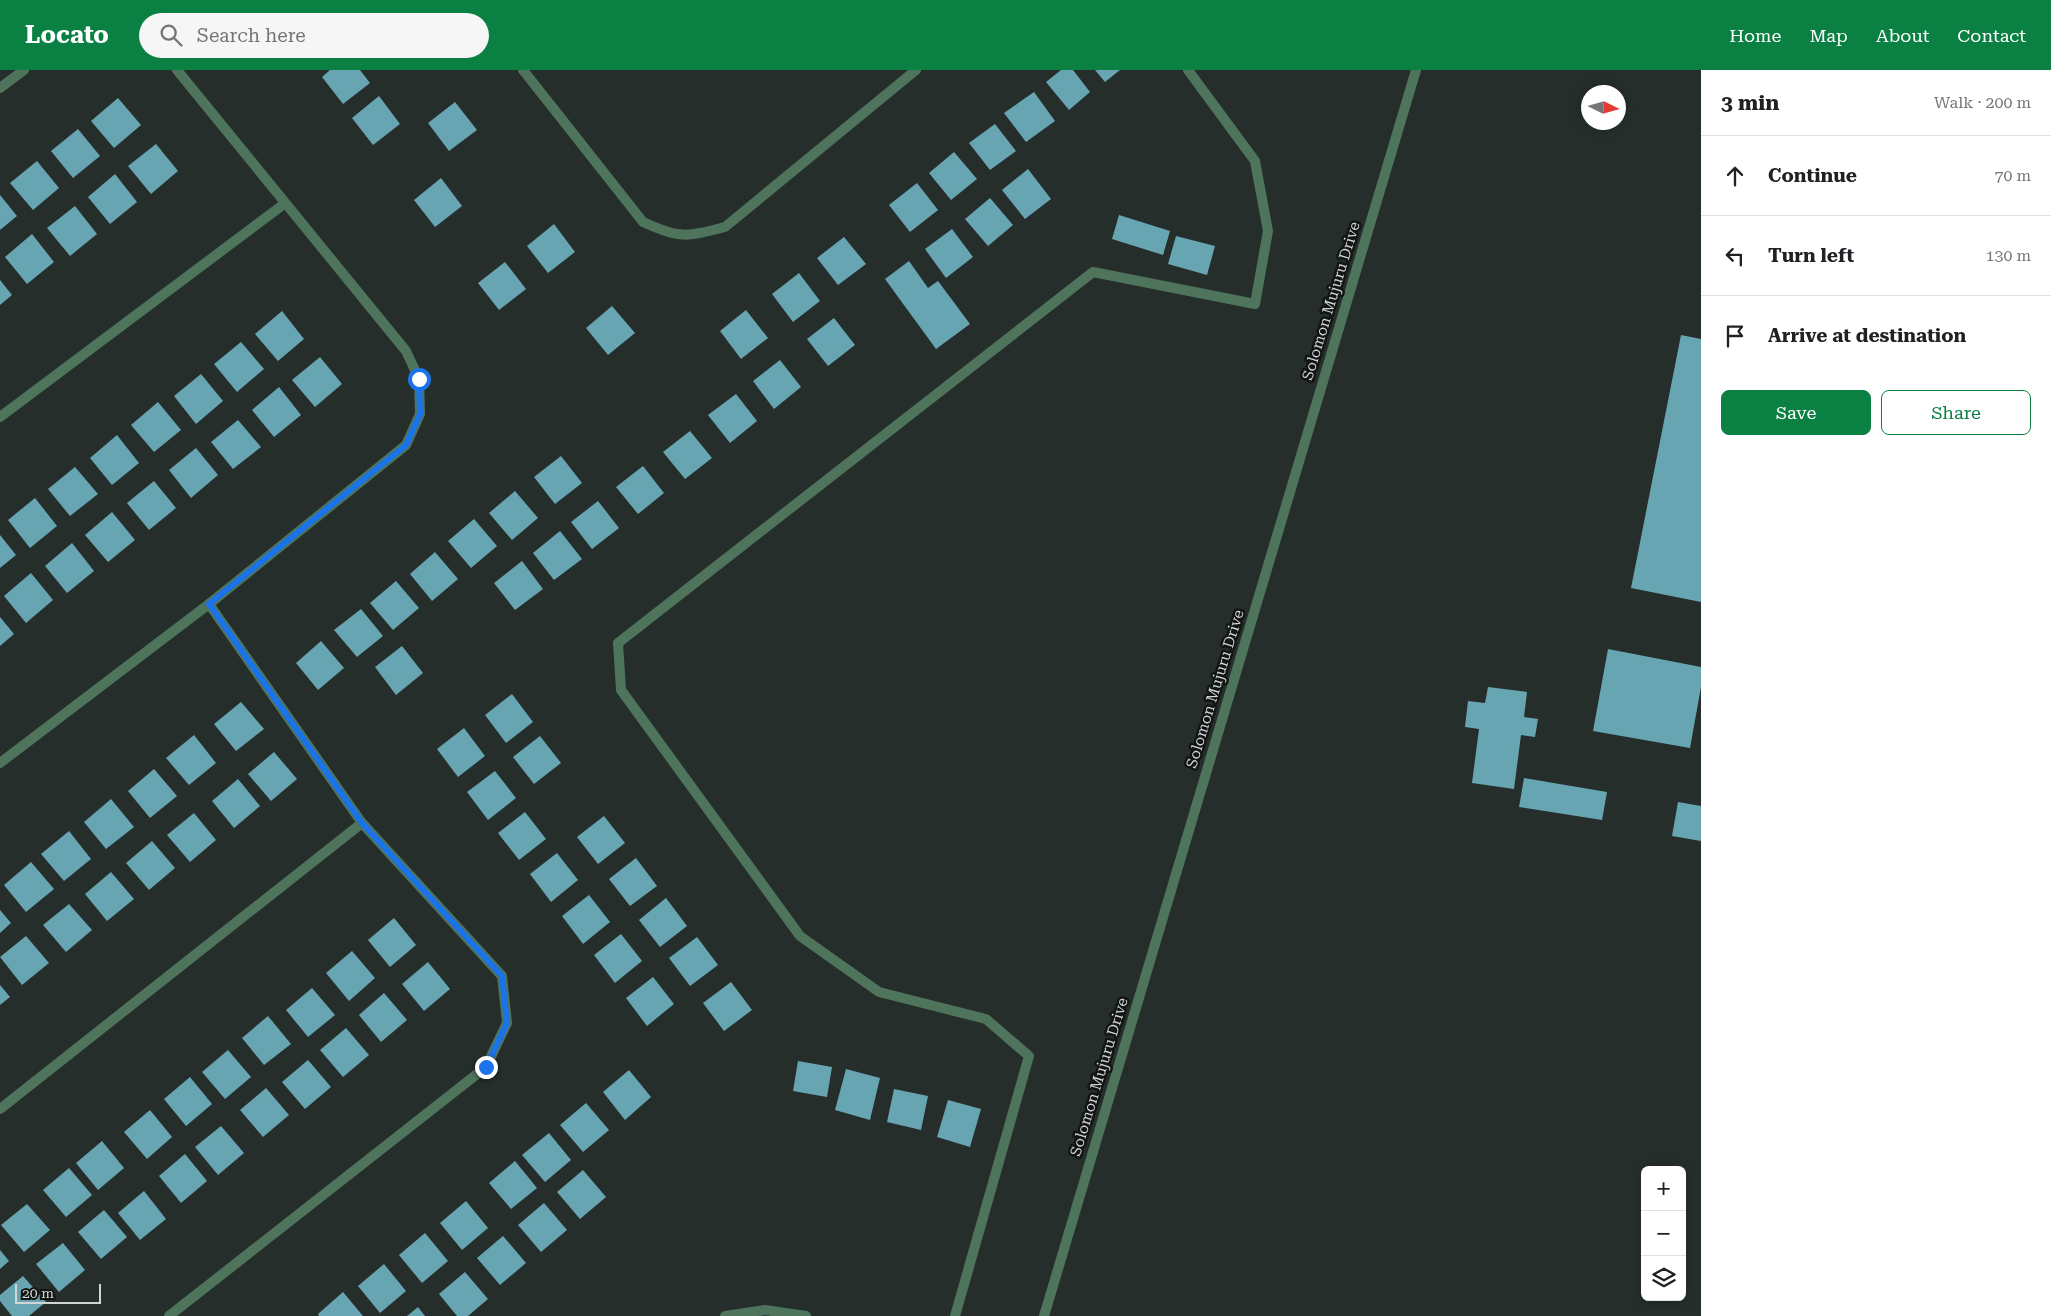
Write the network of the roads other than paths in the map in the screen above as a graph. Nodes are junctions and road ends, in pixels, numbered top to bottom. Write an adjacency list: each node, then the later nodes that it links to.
1 (24, 70): 7 (street)
2 (177, 70): 8 (street)
3 (523, 70): 4 (street)
4 (916, 70)
5 (1188, 70): 17 (street)
6 (1416, 70): 18 (street, Solomon Mujuru Drive)
7 (0, 88)
8 (284, 204): 9 (street); 10 (street)
9 (0, 416)
10 (209, 604): 11 (street); 12 (street)
11 (0, 763)
12 (362, 823): 13 (street); 14 (street)
13 (0, 1110)
14 (169, 1316)
15 (726, 1316): 16 (street)
16 (806, 1316)
17 (955, 1316)
18 (1044, 1316)

